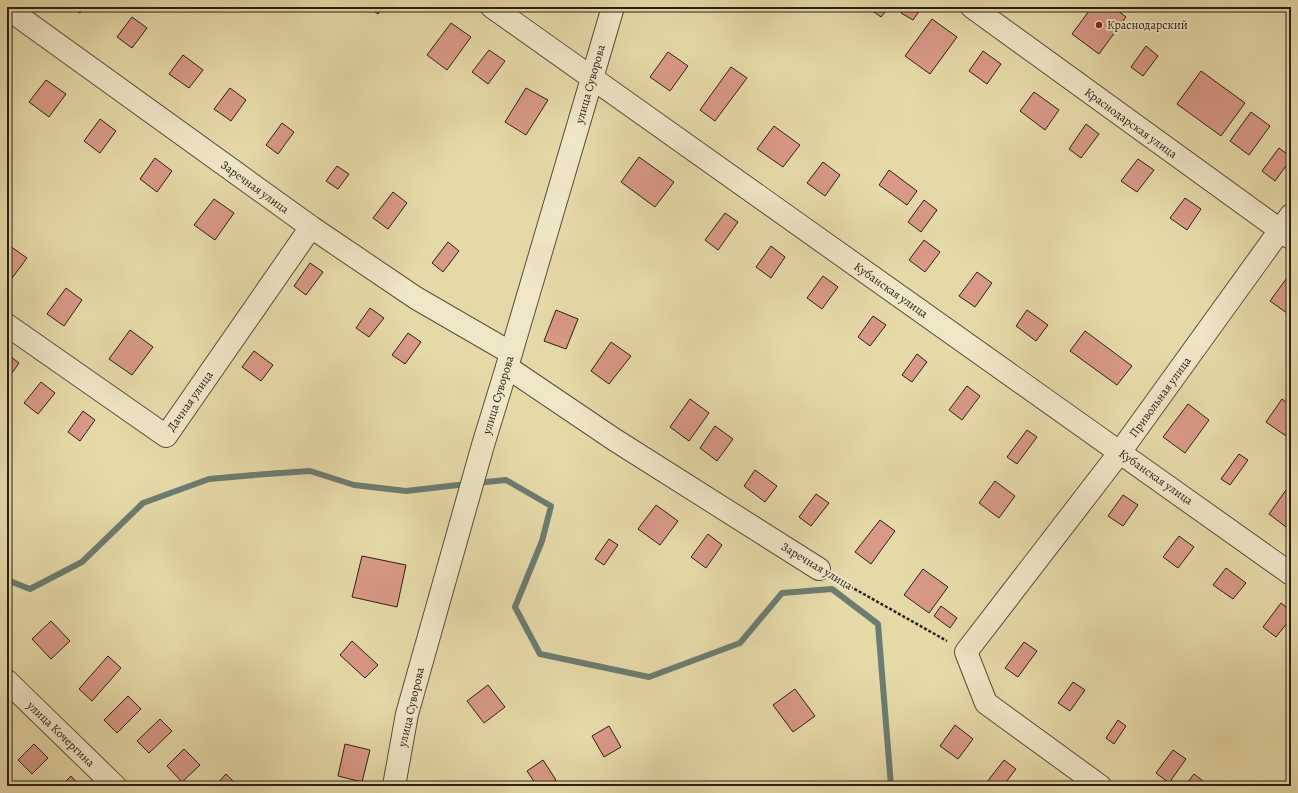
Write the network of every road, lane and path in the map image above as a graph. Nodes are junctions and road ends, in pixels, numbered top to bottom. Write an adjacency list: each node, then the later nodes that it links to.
1 (492, 7): 5 (street, Кубанская улица)
2 (613, 7): 5 (street, улица Суворова)
3 (972, 7): 7 (street, Краснодарская улица)
4 (7, 8): 6 (street, Заречная улица)
5 (592, 78): 9 (street, улица Суворова); 10 (street, Кубанская улица)
6 (311, 227): 8 (street, Дачная улица); 9 (street, Заречная улица)
7 (1287, 228): 10 (street, Привольная улица)
8 (7, 325)
9 (509, 360): 11 (street, Заречная улица); 16 (street, улица Суворова)
10 (1120, 452): 12 (street, Кубанская улица); 13 (street, Привольная улица)
11 (819, 569): 13 (path, Заречная улица)
12 (1291, 574)
13 (966, 652): 17 (street)
14 (7, 681): 15 (street, улица Кочергина)
15 (115, 786)
16 (394, 786)
17 (1100, 786)

